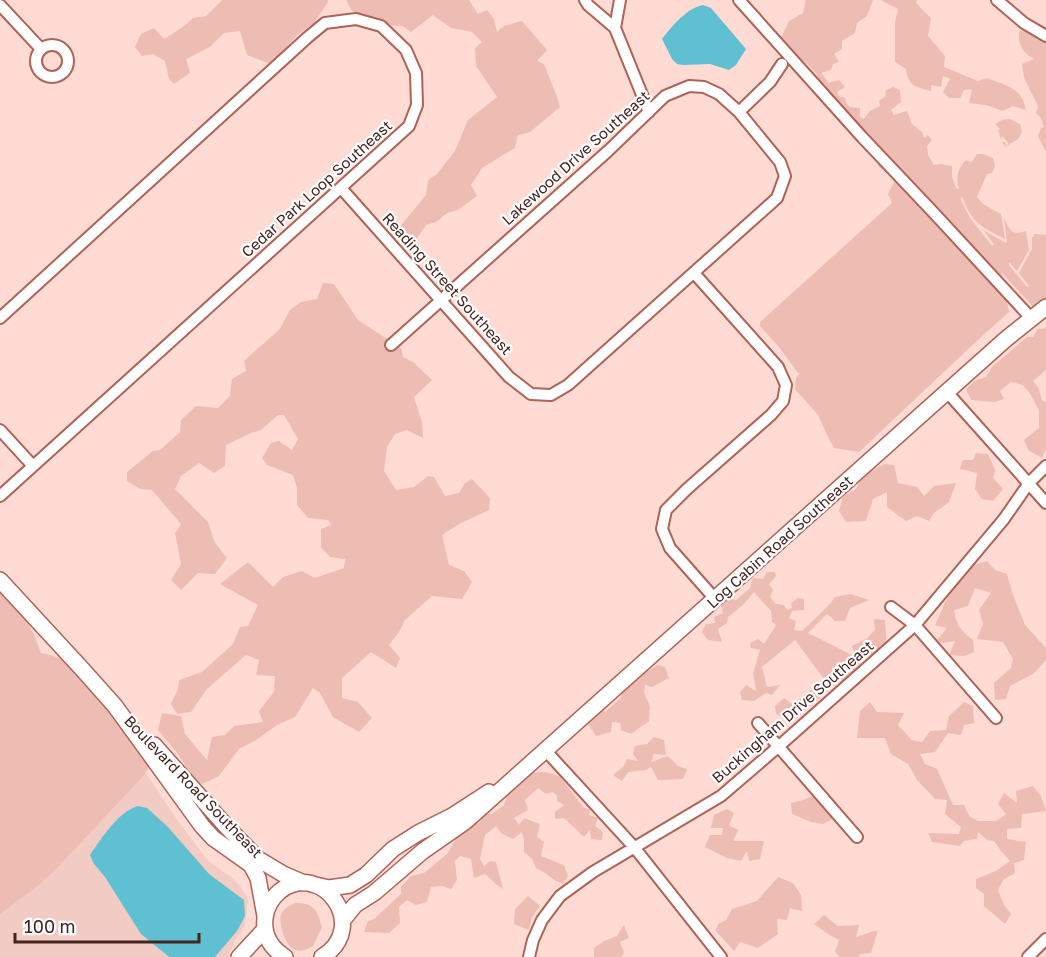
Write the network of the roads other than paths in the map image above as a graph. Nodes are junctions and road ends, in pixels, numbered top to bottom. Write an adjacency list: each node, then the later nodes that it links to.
1 (585, 0): 6 (street)
2 (620, 0): 6 (street)
3 (739, 0): 17 (street)
4 (997, 0): 7 (street)
5 (0, 5): 8 (street)
6 (615, 28): 10 (street)
7 (1046, 36)
8 (41, 49)
9 (782, 64): 11 (street)
10 (648, 112): 11 (street, Lakewood Drive Southeast); 14 (street, Lakewood Drive Southeast)
11 (739, 112): 13 (street, Lakewood Drive Southeast)
12 (341, 188): 14 (street, Reading Street Southeast); 16 (street, Cedar Park Loop Southeast); 21 (street, Cedar Park Loop Southeast)
13 (694, 273): 14 (street, Reading Street Southeast); 27 (street)
14 (440, 300): 18 (street, Lakewood Drive Southeast)
15 (1046, 307): 17 (street, Log Cabin Road Southeast)
16 (0, 318)
17 (1031, 318): 19 (street, Log Cabin Road Southeast)
18 (391, 345)
19 (947, 392): 23 (street); 27 (street, Log Cabin Road Southeast)
20 (0, 430): 21 (street)
21 (33, 466): 24 (street, Cedar Park Loop Southeast)
22 (1046, 466): 23 (street, Buckingham Drive Southeast)
23 (1029, 483): 25 (street); 29 (street, Buckingham Drive Southeast)
24 (0, 496)
25 (1046, 503)
26 (0, 580): 30 (street, Boulevard Road Southeast)
27 (715, 600): 34 (street, Log Cabin Road Southeast)
28 (891, 607): 29 (street)
29 (915, 625): 31 (street); 33 (street, Buckingham Drive Southeast)
30 (115, 706): 38 (street, Boulevard Road Southeast); 40 (street, Boulevard Road Southeast)
31 (996, 718)
32 (758, 723): 33 (street)
33 (778, 747): 36 (street); 37 (street, Buckingham Drive Southeast)
34 (546, 751): 35 (street, Log Cabin Road Southeast); 37 (street)
35 (529, 766): 38 (street, Log Cabin Road Southeast); 39 (street, Log Cabin Road Southeast)
36 (857, 837)
37 (634, 847): 43 (street, Buckingham Drive Southeast); 48 (street)
38 (308, 884): 39 (street); 40 (street)
39 (343, 920): 41 (street)
40 (265, 923): 44 (street); 45 (street)
41 (339, 938): 46 (street); 47 (street)
42 (1046, 939): 49 (street)
43 (529, 956)
44 (239, 957)
45 (285, 957)
46 (322, 957)
47 (346, 957)
48 (721, 957)
49 (1028, 957)

